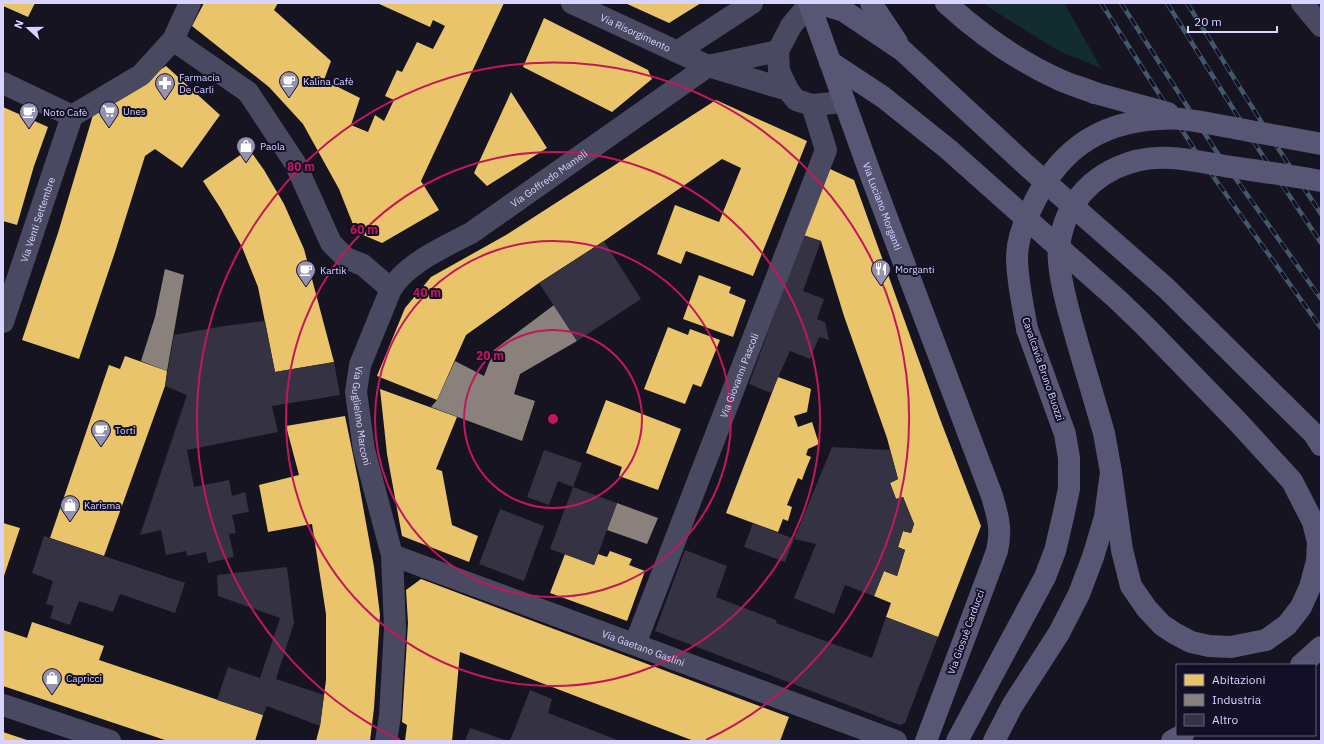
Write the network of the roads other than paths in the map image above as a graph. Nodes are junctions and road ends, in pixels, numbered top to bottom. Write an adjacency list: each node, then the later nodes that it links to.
1 (190, 3): 9 (street)
2 (572, 3): 12 (street, Via Risorgimento)
3 (752, 3): 12 (street, Via Risorgimento)
4 (871, 3): 10 (main road)
5 (946, 3): 21 (main road, bridge)
6 (1302, 3): 8 (street)
7 (809, 4): 10 (main road); 11 (street); 13 (main road, Via Luciano Morganti)
8 (1321, 26)
9 (173, 40): 20 (street); 24 (street)
10 (902, 50): 26 (main road)
11 (778, 51): 14 (street); 16 (street, Via Risorgimento)
12 (678, 52): 14 (street, Via Risorgimento)
13 (830, 62): 17 (main road); 18 (main road, Via Luciano Morganti)
14 (708, 66): 16 (street, Via Risorgimento); 24 (street, Via Goffredo Mameli)
15 (3, 83): 20 (street)
16 (788, 90): 19 (street, Via Risorgimento)
17 (883, 98): 18 (main road); 27 (main road)
18 (844, 102): 19 (street, Via Risorgimento); 28 (main road, Via Luciano Morganti)
19 (812, 105): 30 (street, Via Giovanni Pascoli)
20 (72, 116): 25 (street, Via Venti Settembre)
21 (1192, 120): 22 (main road, Cavalcavia Bruno Buozzi, bridge); 39 (main road, Cavalcavia Bruno Buozzi, bridge)
22 (1321, 144)
23 (1321, 180): 27 (main road, bridge)
24 (391, 289): 29 (street, Via Guglielmo Marconi)
25 (3, 322)
26 (1321, 445)
27 (1112, 472): 40 (main road)
28 (999, 522): 38 (main road, Via Giosuè Carducci)
29 (392, 555): 30 (street, Via Gaetano Gaslini); 36 (street, Via Guglielmo Marconi)
30 (635, 644): 37 (street, Via Gaetano Gaslini)
31 (1321, 647): 32 (main road)
32 (1302, 664)
33 (3, 706): 35 (street)
34 (1181, 736): 41 (main road)
35 (110, 741)
36 (386, 741)
37 (896, 741)
38 (926, 741)
39 (957, 741)
40 (994, 741)
41 (1172, 741)

